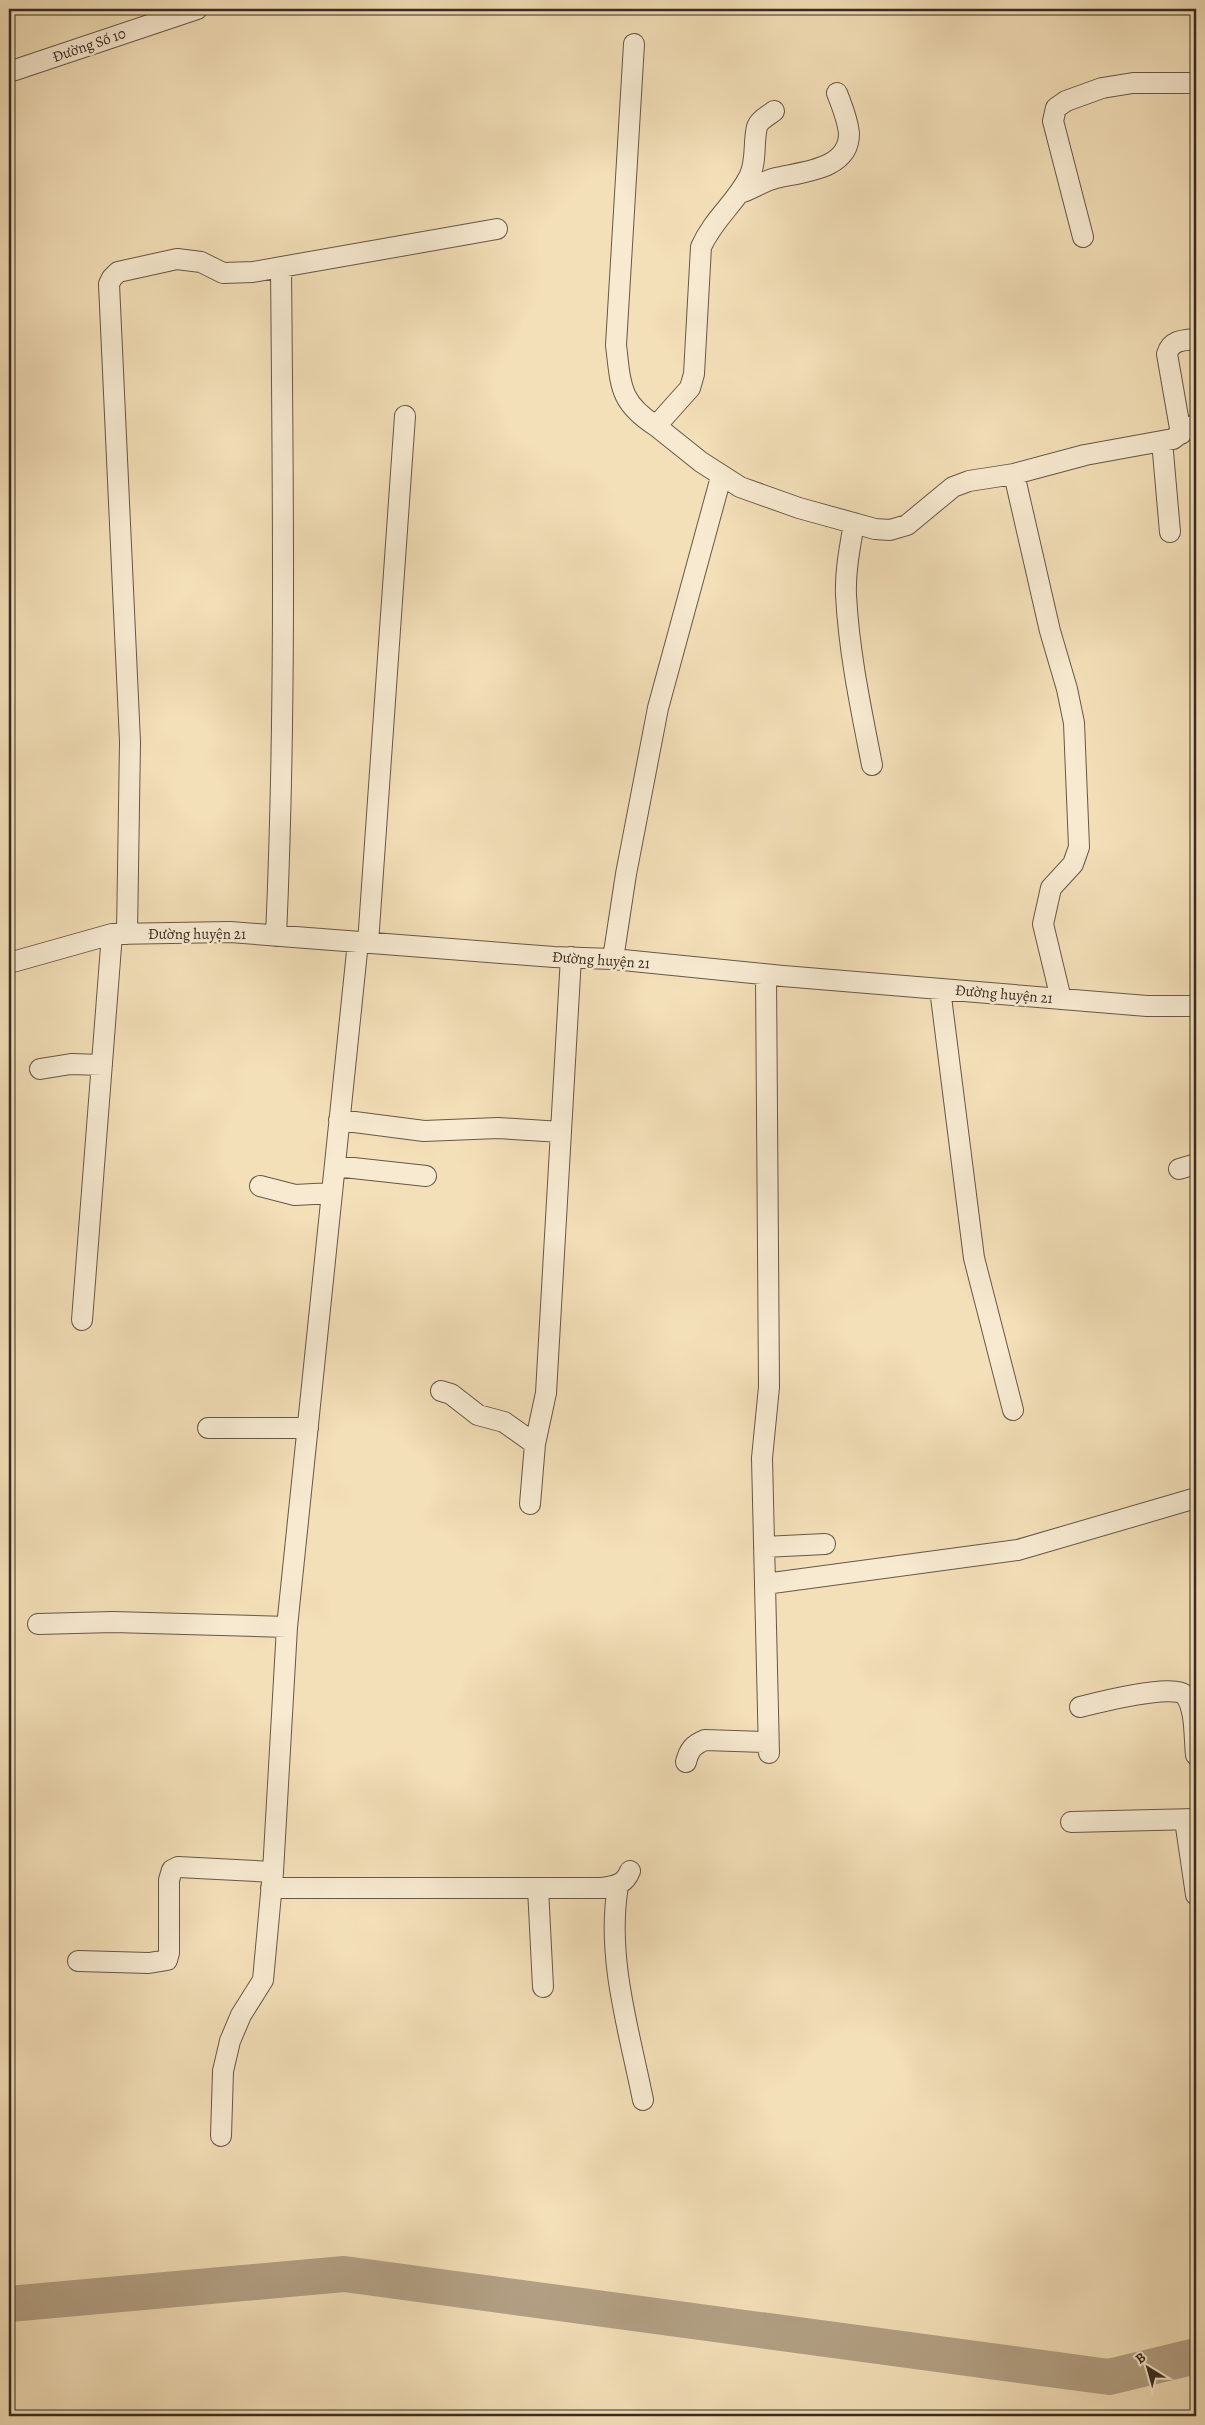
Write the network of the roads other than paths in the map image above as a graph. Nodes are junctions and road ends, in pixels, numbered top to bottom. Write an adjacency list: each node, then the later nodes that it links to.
1 (197, 9): 3 (street, Đường Số 10)
2 (634, 44): 13 (street)
3 (9, 72)
4 (1196, 82): 9 (street)
5 (837, 93): 7 (street)
6 (774, 112): 7 (street)
7 (740, 193): 13 (street)
8 (496, 228): 10 (street)
9 (1084, 237)
10 (281, 267): 21 (street); 22 (street)
11 (1196, 339): 14 (street)
12 (405, 416): 23 (street)
13 (656, 426): 17 (street)
14 (1189, 430): 15 (street)
15 (1162, 441): 16 (street); 19 (street)
16 (1014, 474): 18 (street); 29 (street)
17 (721, 476): 18 (street); 25 (street)
18 (854, 523): 20 (street)
19 (1170, 532)
20 (872, 765)
21 (120, 934): 22 (street, Đường huyện 21); 26 (street, Đường huyện 21); 31 (street)
22 (276, 936): 23 (street, Đường huyện 21)
23 (363, 942): 24 (street, Đường huyện 21); 33 (street)
24 (571, 957): 25 (street, Đường huyện 21); 34 (street)
25 (613, 959): 27 (street, Đường huyện 21)
26 (9, 963)
27 (766, 974): 28 (street, Đường huyện 21); 48 (street)
28 (940, 989): 29 (street, Đường huyện 21); 41 (street)
29 (1061, 999): 30 (street, Đường huyện 21)
30 (1196, 1006)
31 (102, 1065): 32 (street); 39 (street)
32 (40, 1069)
33 (339, 1120): 34 (street); 35 (street)
34 (561, 1132): 44 (street)
35 (335, 1166): 36 (street); 38 (street)
36 (426, 1176)
37 (260, 1186): 38 (street)
38 (332, 1193): 43 (street)
39 (82, 1320)
40 (441, 1392): 44 (street)
41 (1013, 1410)
42 (208, 1428): 43 (street)
43 (308, 1428): 51 (street)
44 (535, 1444): 46 (street)
45 (1196, 1498): 49 (street)
46 (530, 1504)
47 (825, 1544): 48 (street)
48 (764, 1547): 49 (street)
49 (765, 1584): 54 (street)
50 (38, 1624): 51 (street)
51 (287, 1627): 57 (street)
52 (1080, 1707): 53 (street)
53 (1196, 1755)
54 (686, 1762)
55 (1191, 1820): 56 (street); 59 (street)
56 (1071, 1822)
57 (272, 1880): 58 (street); 60 (street); 63 (street)
58 (538, 1888): 61 (street); 62 (street)
59 (1196, 1895)
60 (78, 1961)
61 (543, 1987)
62 (643, 2100)
63 (220, 2136)

